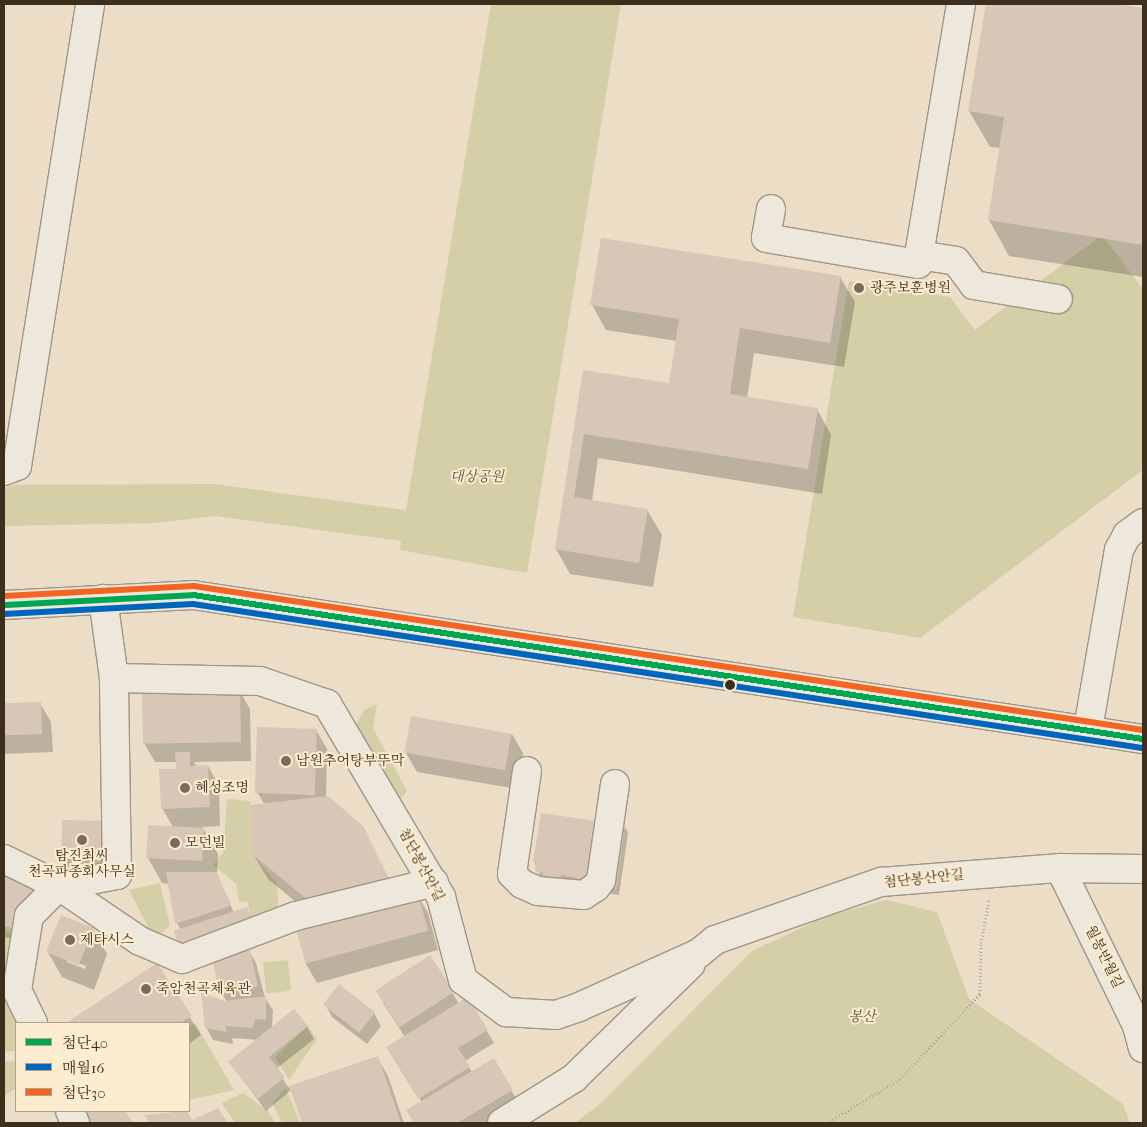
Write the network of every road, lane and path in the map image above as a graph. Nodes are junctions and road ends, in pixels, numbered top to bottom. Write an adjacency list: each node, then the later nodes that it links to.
1 (90, 4): 6 (street)
2 (961, 4): 4 (street)
3 (771, 209): 4 (street)
4 (919, 255): 5 (street)
5 (1058, 299)
6 (4, 471)
7 (1143, 523): 11 (street)
8 (103, 599): 9 (street); 10 (street); 11 (street)
9 (4, 604)
10 (114, 678): 19 (street, 첨단봉산안길); 20 (street)
11 (1088, 729): 12 (street)
12 (1143, 739)
13 (527, 771): 14 (street)
14 (615, 784)
15 (4, 859): 20 (street)
16 (1060, 868): 17 (street, 첨단봉산안길); 18 (street, 첨단봉산안길); 23 (street, 월봉반월길)
17 (1143, 869)
18 (994, 872): 21 (street, 첨단봉산안길); 25 (path)
19 (434, 882): 20 (street); 21 (street, 첨단봉산안길)
20 (59, 886): 22 (street)
21 (715, 940): 24 (street, 첨단봉산안길)
22 (33, 1022)
23 (1143, 1048)
24 (502, 1123)
25 (827, 1123)

